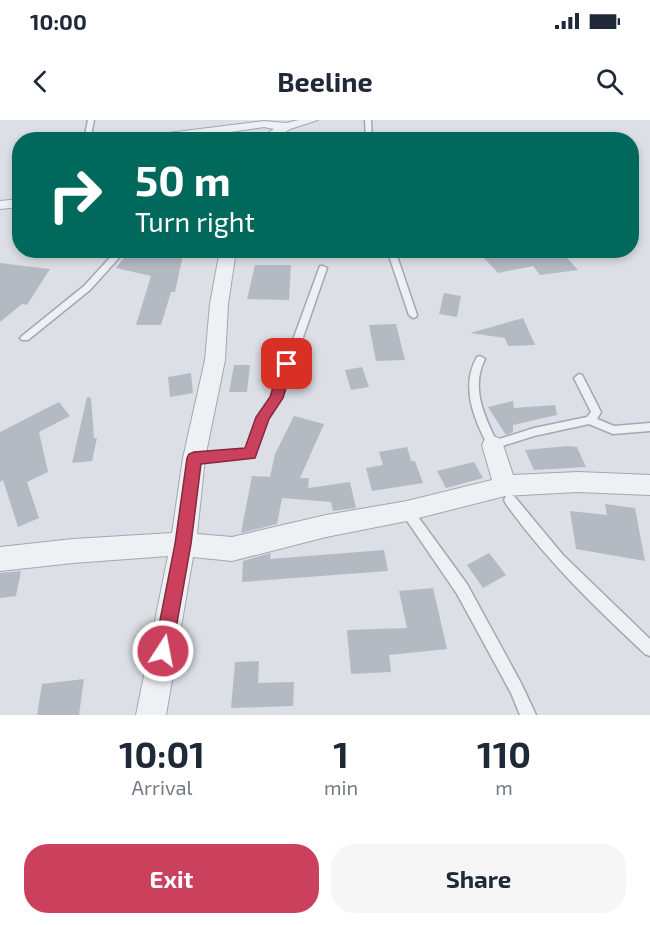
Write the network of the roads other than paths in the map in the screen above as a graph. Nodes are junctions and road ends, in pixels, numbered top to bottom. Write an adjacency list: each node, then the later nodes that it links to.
1 (312, 120): 2 (street)
2 (286, 127): 3 (street); 4 (street)
3 (205, 132)
4 (277, 132)
5 (115, 258): 10 (lane)
6 (227, 258): 16 (street)
7 (394, 258): 9 (lane)
8 (323, 268): 16 (lane)
9 (413, 315)
10 (25, 338)
11 (480, 359): 15 (lane)
12 (579, 378): 13 (lane)
13 (590, 420): 14 (lane); 15 (lane)
14 (650, 427)
15 (494, 445): 18 (street)
16 (194, 458): 20 (street)
17 (650, 485): 18 (street)
18 (508, 493): 19 (street); 22 (lane)
19 (407, 511): 20 (street); 24 (lane)
20 (183, 544): 21 (street); 23 (street)
21 (0, 559)
22 (650, 649)
23 (151, 715)
24 (528, 715)

